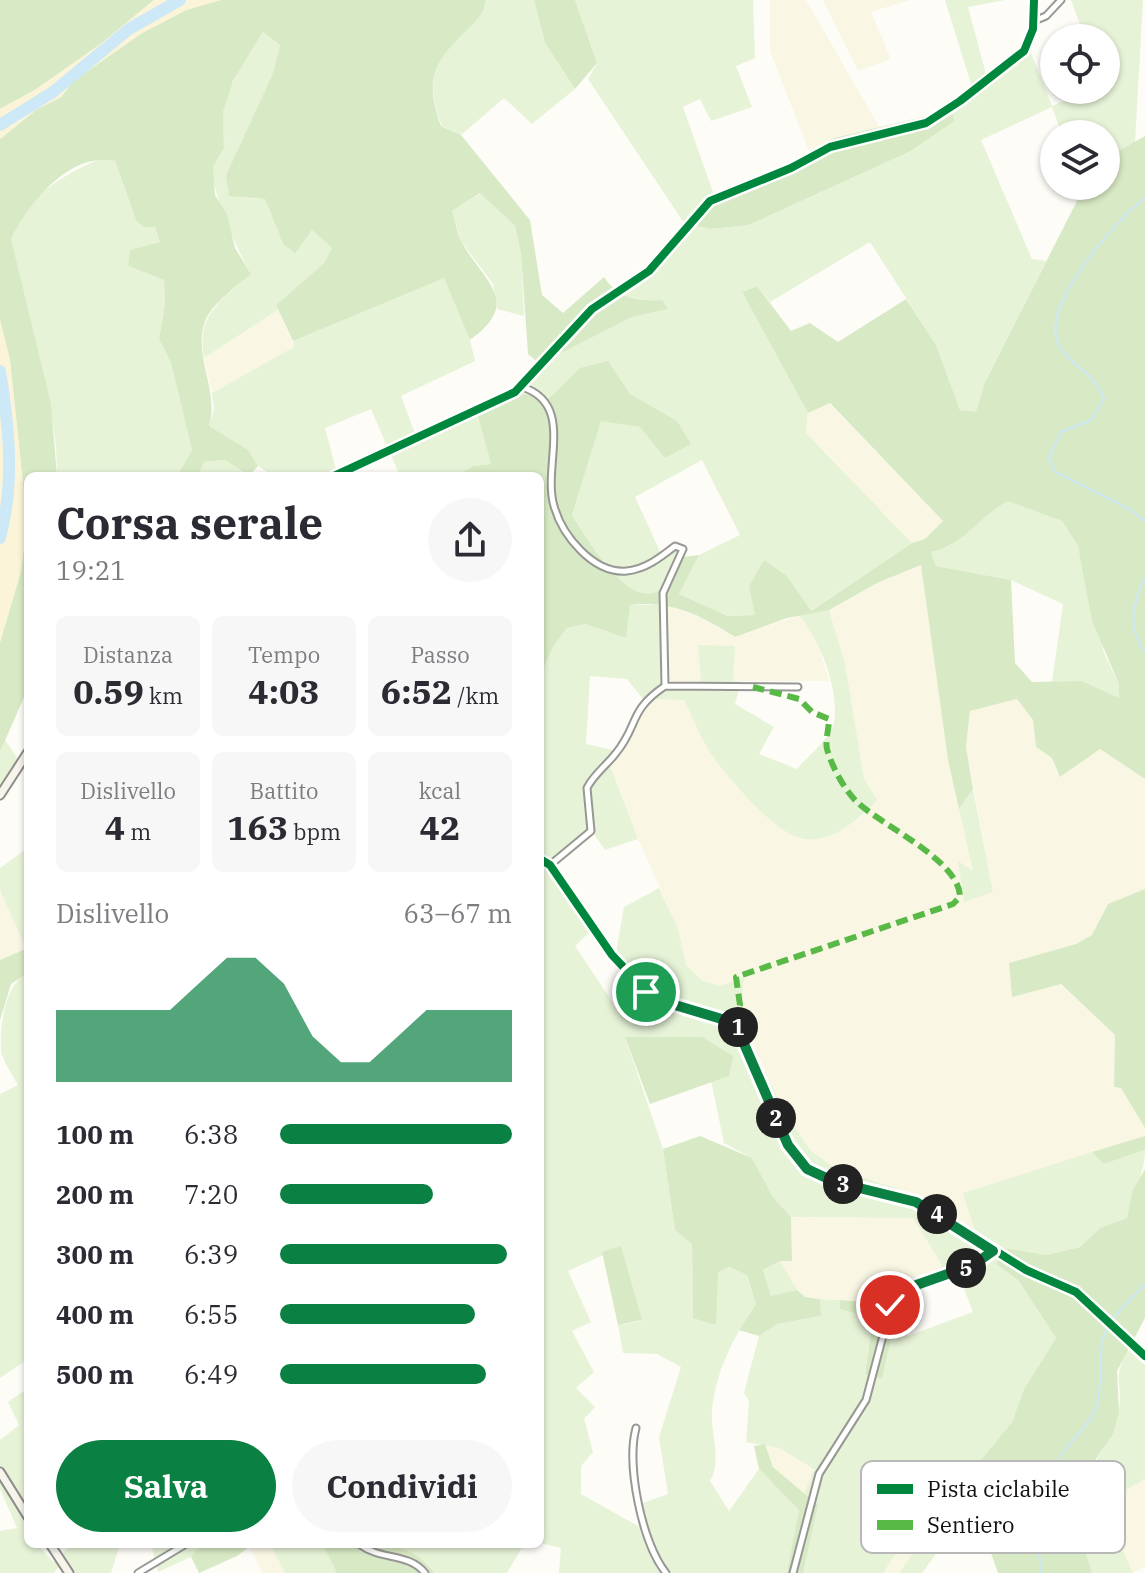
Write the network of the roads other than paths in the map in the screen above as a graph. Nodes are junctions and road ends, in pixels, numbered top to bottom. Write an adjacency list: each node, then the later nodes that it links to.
1 (1034, 0): 3 (street)
2 (1061, 0): 3 (street)
3 (1034, 21): 4 (street)
4 (522, 387): 5 (street); 6 (street)
5 (343, 472)
6 (665, 686): 7 (street); 11 (street)
7 (798, 687)
8 (24, 758): 9 (street)
9 (0, 795)
10 (544, 861): 11 (street)
11 (550, 865): 12 (street)
12 (993, 1251): 13 (street); 24 (street)
13 (1145, 1356)
14 (636, 1428): 23 (street)
15 (0, 1472): 16 (street)
16 (24, 1511)
17 (53, 1548): 20 (street)
18 (179, 1548): 21 (street)
19 (367, 1548): 22 (street)
20 (69, 1573)
21 (138, 1573)
22 (425, 1573)
23 (666, 1573)
24 (793, 1573)

